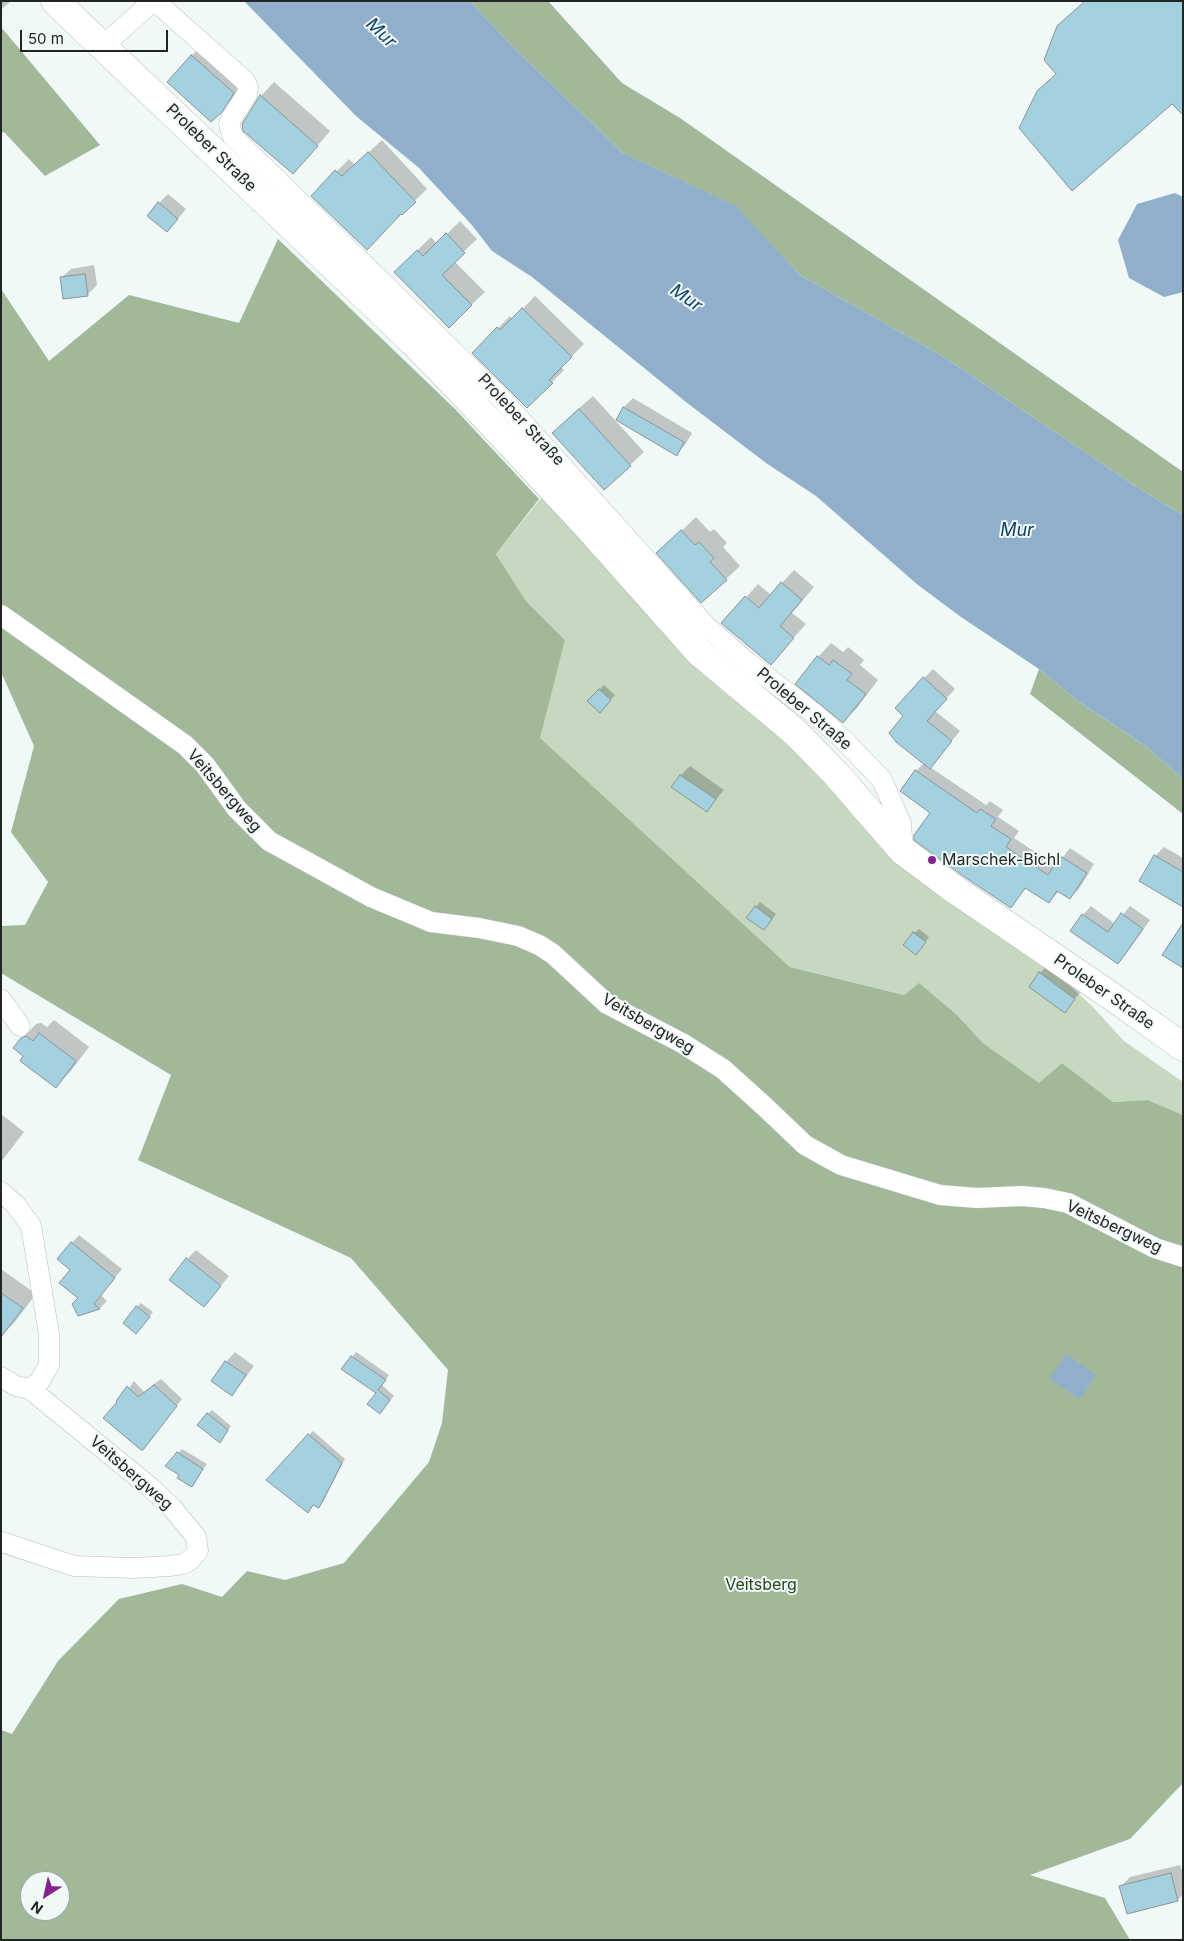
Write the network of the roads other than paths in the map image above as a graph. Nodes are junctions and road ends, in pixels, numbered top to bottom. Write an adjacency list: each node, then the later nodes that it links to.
1 (55, 1): 3 (main road, Proleber Straße)
2 (154, 1): 3 (street, Proleber Straße); 5 (street, Proleber Straße)
3 (103, 46): 5 (main road, Proleber Straße)
4 (1, 616): 10 (street, Veitsbergweg)
5 (903, 852): 8 (main road, Proleber Straße)
6 (1, 999): 7 (street)
7 (20, 1026)
8 (1183, 1047)
9 (1, 1192): 12 (street)
10 (1183, 1257)
11 (1, 1377): 12 (street, Veitsbergweg)
12 (30, 1389): 13 (street, Veitsbergweg)
13 (2, 1542)

